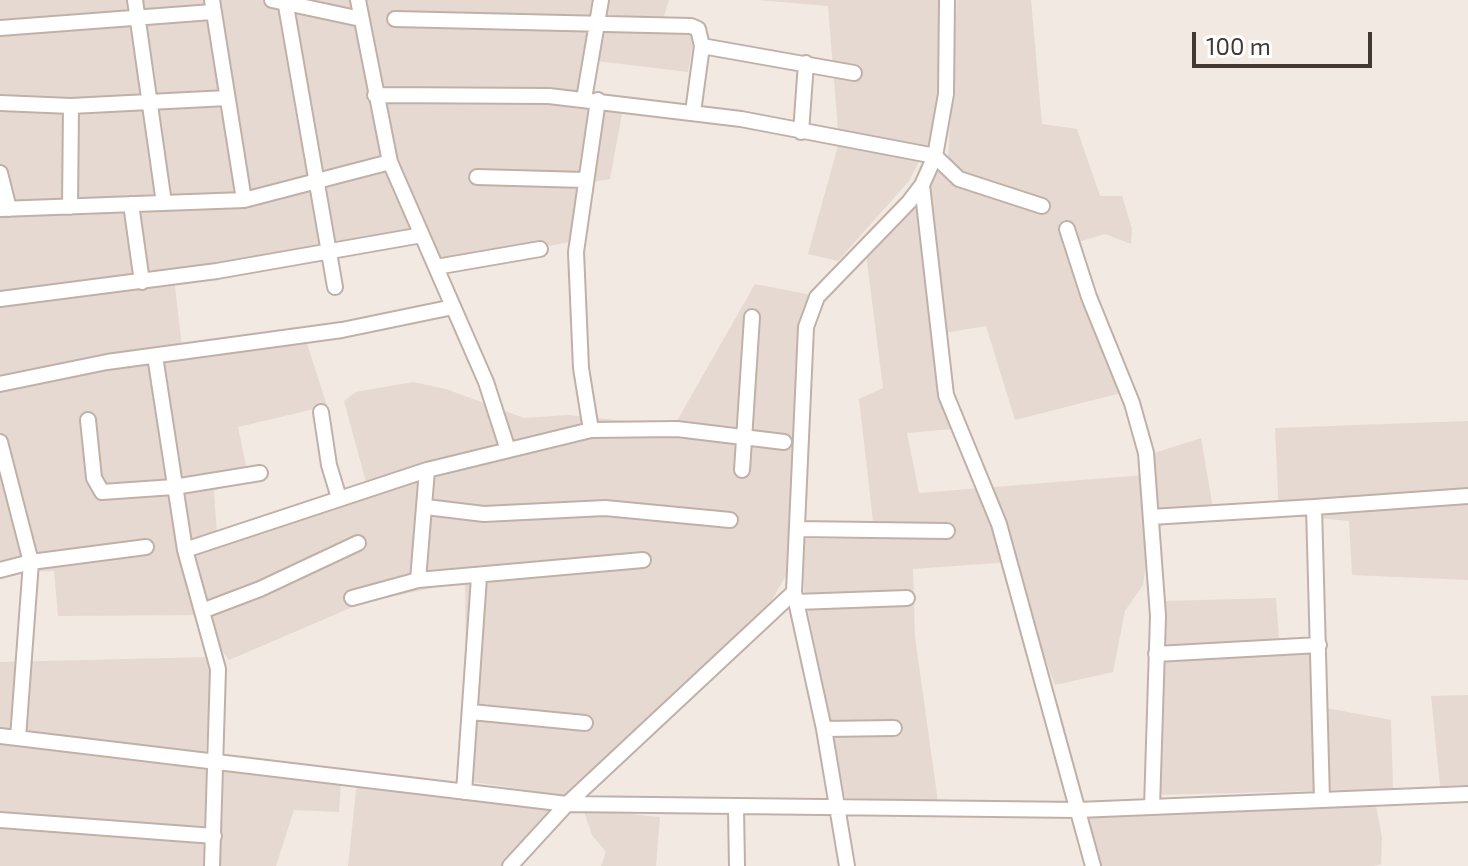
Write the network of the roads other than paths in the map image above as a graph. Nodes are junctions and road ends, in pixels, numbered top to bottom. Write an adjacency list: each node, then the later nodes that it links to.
1 (135, 0): 7 (street)
2 (358, 0): 8 (street)
3 (601, 0): 10 (street)
4 (947, 0): 23 (street)
5 (281, 1): 8 (street); 28 (street)
6 (212, 6): 7 (street); 16 (street)
7 (138, 18): 11 (street); 18 (street)
8 (361, 19): 15 (street)
9 (395, 19): 10 (street)
10 (597, 22): 12 (street); 17 (street)
11 (0, 28)
12 (702, 46): 13 (street); 21 (street)
13 (806, 63): 14 (street); 22 (street)
14 (854, 73)
15 (375, 95): 17 (street); 24 (street)
16 (227, 98): 18 (street); 30 (street)
17 (591, 100): 21 (street); 27 (street)
18 (150, 102): 20 (street); 31 (street)
19 (0, 103): 20 (street)
20 (71, 106): 34 (street)
21 (693, 112): 22 (street)
22 (801, 132): 23 (street)
23 (935, 156): 29 (street); 33 (street)
24 (390, 162): 28 (street); 37 (street)
25 (0, 173): 35 (street)
26 (477, 177): 27 (street)
27 (585, 180): 50 (street)
28 (315, 183): 30 (street); 39 (street)
29 (922, 185): 65 (street); 95 (street)
30 (244, 200): 31 (street)
31 (164, 203): 32 (street)
32 (131, 204): 34 (street); 41 (street)
33 (1042, 206)
34 (70, 207): 35 (street)
35 (5, 209)
36 (1067, 229): 63 (street)
37 (422, 235): 39 (street); 40 (street)
38 (540, 249): 40 (street)
39 (330, 252): 41 (street); 42 (street)
40 (436, 267): 44 (street)
41 (142, 282): 43 (street)
42 (335, 287)
43 (0, 299)
44 (453, 307): 46 (street); 54 (street)
45 (752, 317): 51 (street)
46 (155, 356): 47 (street); 58 (street)
47 (0, 384)
48 (321, 412): 60 (street)
49 (88, 420): 58 (street)
50 (591, 430): 51 (street); 54 (street)
51 (744, 437): 53 (street); 56 (street)
52 (0, 442): 71 (street)
53 (784, 442)
54 (508, 450): 55 (street)
55 (427, 470): 60 (street); 61 (street)
56 (742, 470)
57 (260, 473): 58 (street)
58 (174, 487): 69 (street)
59 (1468, 496): 62 (street)
60 (339, 498): 69 (street)
61 (426, 507): 64 (street); 74 (street)
62 (1314, 507): 63 (street); 79 (street)
63 (1151, 517): 80 (street)
64 (730, 520)
65 (797, 529): 66 (street); 75 (street)
66 (947, 531)
67 (358, 543): 78 (street)
68 (146, 547): 71 (street)
69 (185, 550): 78 (street)
70 (643, 560): 73 (street)
71 (31, 562): 72 (street); 86 (street)
72 (0, 570)
73 (479, 577): 74 (street); 81 (street)
74 (418, 580): 76 (street)
75 (795, 597): 77 (street); 84 (street); 91 (street)
76 (352, 598)
77 (907, 598)
78 (202, 611): 87 (street)
79 (1319, 645): 80 (street); 90 (street)
80 (1156, 654): 93 (street)
81 (471, 712): 82 (street); 88 (street)
82 (585, 723)
83 (894, 728): 84 (street)
84 (824, 729): 92 (street)
85 (0, 736): 86 (street)
86 (18, 738): 87 (street)
87 (218, 762): 88 (street); 97 (street)
88 (464, 792): 91 (street)
89 (1468, 794): 90 (street)
90 (1322, 800): 93 (street)
91 (567, 804): 94 (street); 98 (street)
92 (838, 807): 94 (street); 95 (street); 101 (street)
93 (1152, 807): 95 (street)
94 (736, 808): 100 (street)
95 (1078, 810): 102 (street)
96 (0, 820): 97 (street)
97 (214, 836): 99 (street)
98 (519, 863)
99 (212, 866)
100 (737, 866)
101 (847, 866)
102 (1093, 866)

